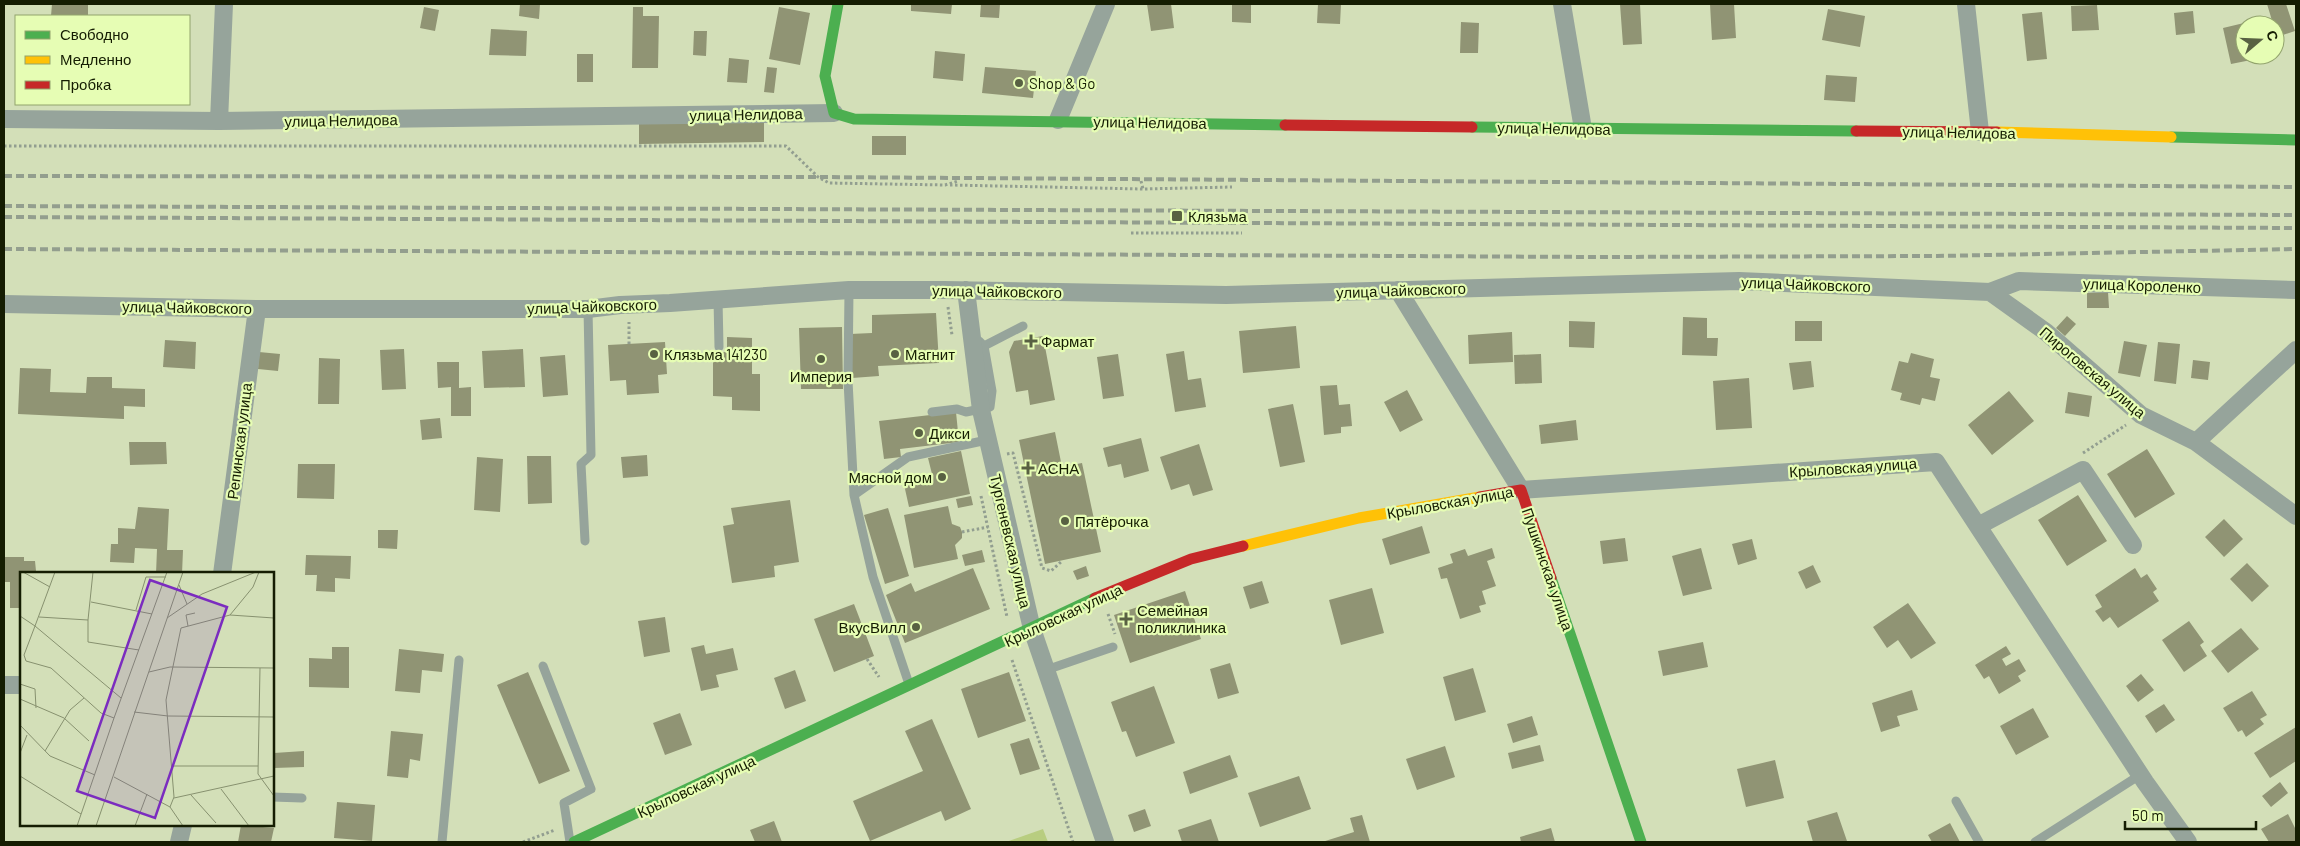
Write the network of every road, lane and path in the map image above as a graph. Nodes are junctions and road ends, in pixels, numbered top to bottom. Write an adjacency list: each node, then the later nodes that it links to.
1 (224, 4): 9 (street)
2 (838, 4): 6 (main road)
3 (1106, 4): 8 (street)
4 (1562, 4): 10 (street)
5 (1966, 4): 11 (street)
6 (834, 113): 8 (main road, улица Нелидова); 9 (street, улица Нелидова)
7 (4, 119): 9 (street, улица Нелидова)
8 (1058, 120): 10 (main road, улица Нелидова)
9 (219, 121)
10 (1583, 129): 11 (main road, улица Нелидова)
11 (1980, 132): 12 (main road, улица Нелидова)
12 (2296, 140)
13 (4, 146): 16 (path)
14 (958, 181): 16 (path)
15 (1141, 181): 18 (path)
16 (945, 185): 18 (path)
17 (1232, 187): 18 (path)
18 (1143, 189)
19 (1242, 232): 20 (path)
20 (1131, 233)
21 (849, 290): 22 (street, улица Чайковского); 26 (street, улица Чайковского); 45 (lane)
22 (966, 290): 23 (street, улица Чайковского); 34 (street, Тургеневская улица)
23 (1398, 290): 25 (street, улица Чайковского); 44 (street, Пушкинская улица)
24 (2296, 290): 25 (street, улица Короленко)
25 (1990, 292): 41 (street, Пироговская улица)
26 (718, 299): 29 (street, улица Чайковского); 36 (lane)
27 (946, 300): 33 (path)
28 (4, 304): 30 (street, улица Чайковского)
29 (629, 304): 31 (street, улица Чайковского); 35 (path)
30 (256, 308): 31 (street, улица Чайковского); 53 (street, Репинская улица)
31 (588, 309): 50 (lane)
32 (1023, 326): 34 (lane)
33 (953, 337)
34 (978, 343): 38 (street, Тургеневская улица)
35 (629, 344)
36 (719, 347)
37 (2296, 350): 41 (street)
38 (981, 410): 39 (lane); 40 (street, Тургеневская улица)
39 (932, 412)
40 (987, 440): 45 (lane); 55 (street, Тургеневская улица)
41 (2196, 442): 46 (street, Пироговская улица)
42 (1013, 453): 52 (path)
43 (980, 490): 48 (path)
44 (1521, 490): 47 (street, Крыловская улица); 55 (main road, Крыловская улица); 78 (main road, Пушкинская улица)
45 (854, 495): 61 (lane)
46 (2296, 516)
47 (1978, 526): 51 (street); 66 (street, Крыловская улица)
48 (988, 527): 49 (path); 54 (path)
49 (962, 532)
50 (585, 541)
51 (2133, 545)
52 (1062, 561)
53 (222, 572)
54 (1008, 620)
55 (1032, 629): 62 (street, Тургеневская улица); 65 (main road, Крыловская улица)
56 (1113, 647): 62 (lane)
57 (1012, 658): 76 (path)
58 (868, 659): 61 (path)
59 (459, 660): 73 (lane)
60 (543, 666): 70 (lane)
61 (903, 669): 65 (lane)
62 (1046, 670): 77 (street, Тургеневская улица)
63 (4, 685): 64 (street)
64 (20, 685)
65 (910, 686): 75 (main road, Крыловская улица)
66 (2140, 775): 80 (lane); 81 (street, Крыловская улица)
67 (274, 797): 68 (lane)
68 (302, 798)
69 (1956, 801): 79 (lane)
70 (568, 824): 74 (path); 75 (lane)
71 (183, 826): 72 (street)
72 (179, 842)
73 (442, 842)
74 (523, 842)
75 (572, 842)
76 (1073, 842)
77 (1105, 842)
78 (1641, 842)
79 (1978, 842)
80 (2035, 842)
81 (2188, 842)

